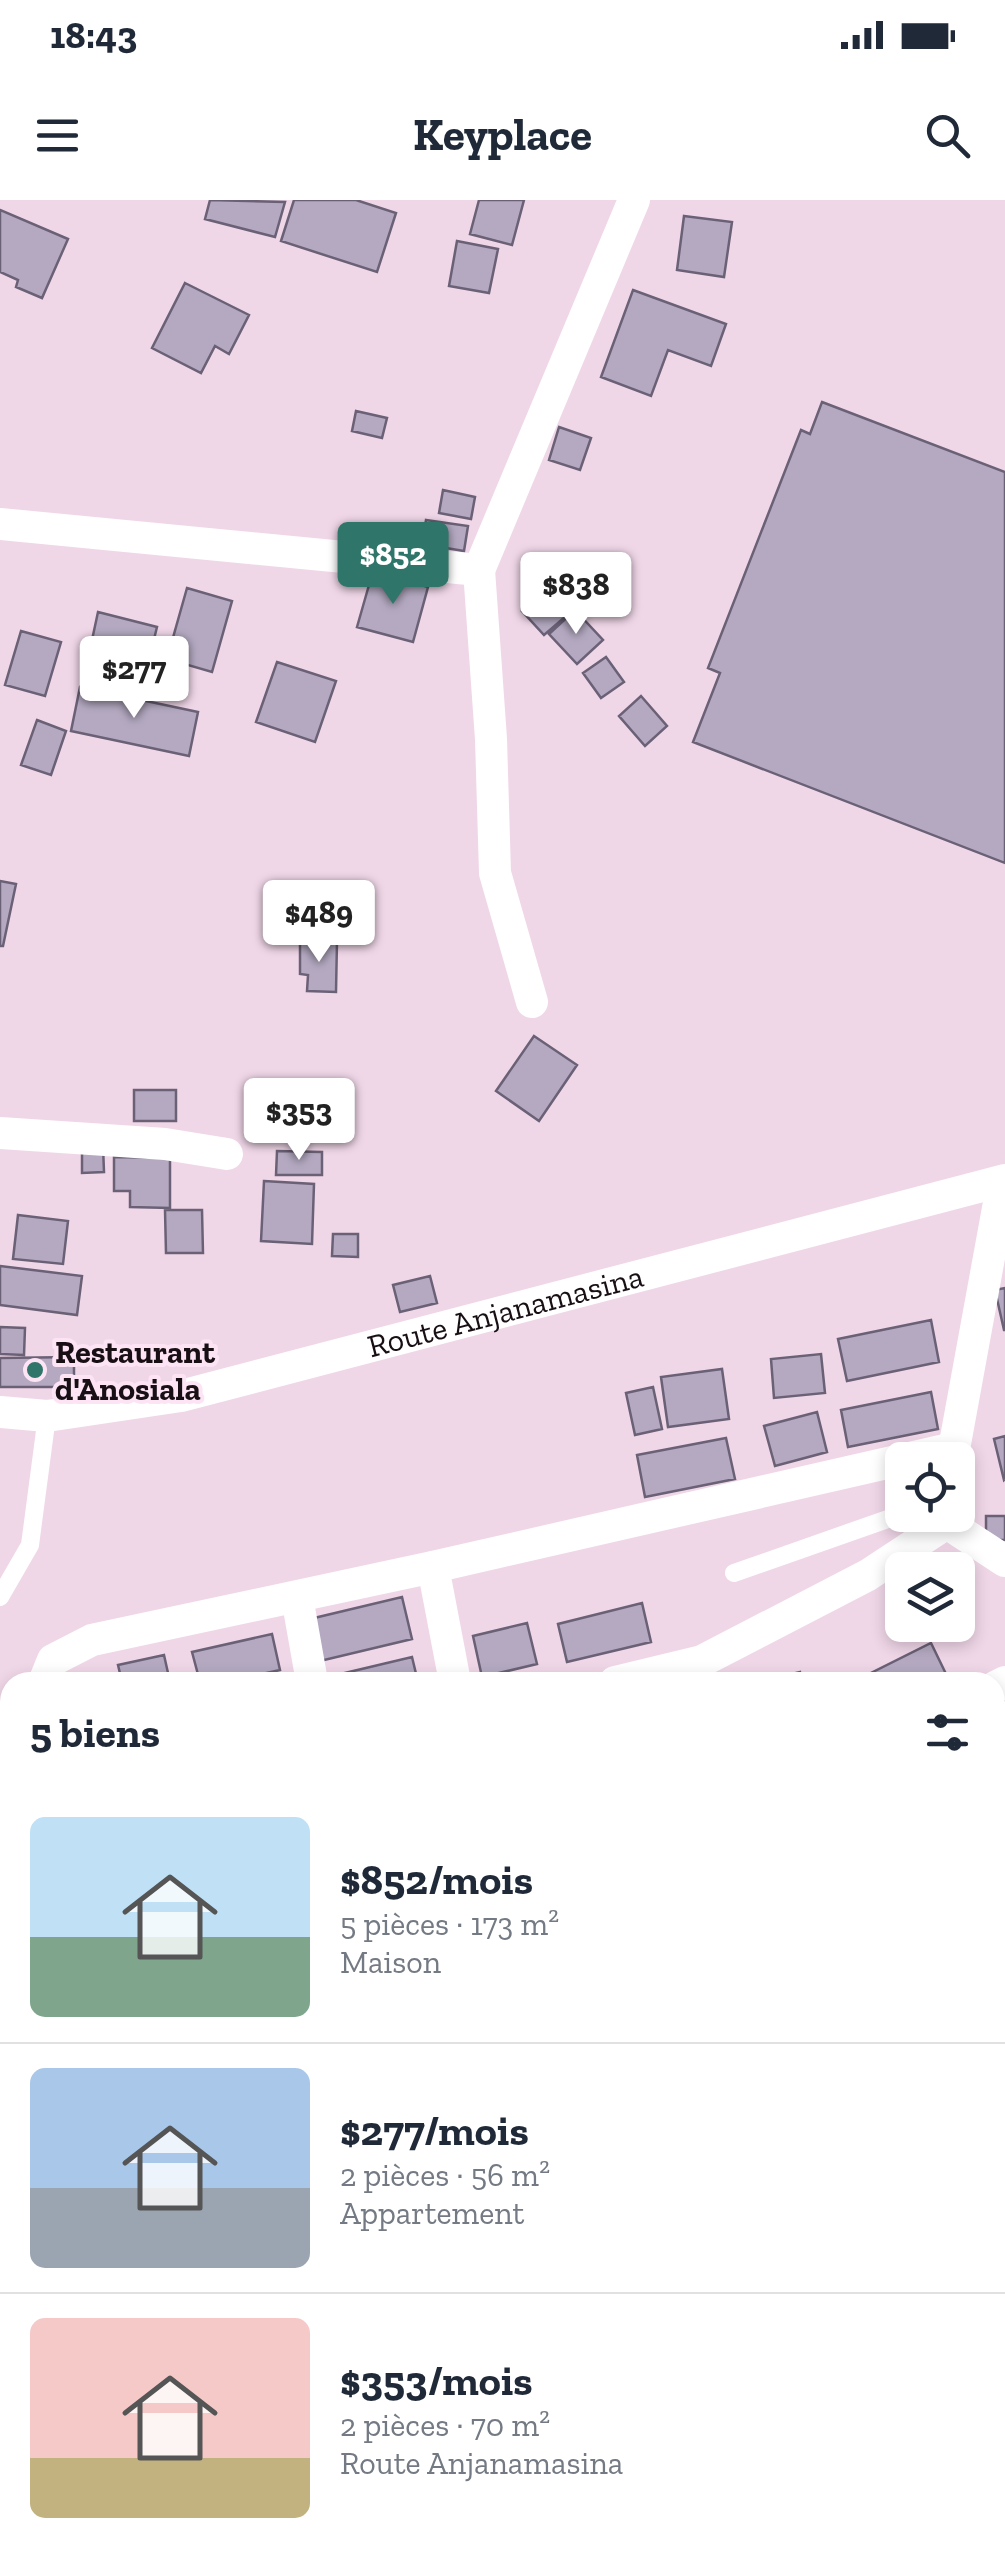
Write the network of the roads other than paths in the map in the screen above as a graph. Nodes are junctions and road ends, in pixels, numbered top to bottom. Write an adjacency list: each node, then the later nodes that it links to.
1 (634, 200): 3 (street)
2 (0, 524): 3 (street)
3 (479, 570): 4 (street)
4 (532, 1002)
5 (0, 1133): 6 (street)
6 (227, 1154)
7 (1004, 1181): 9 (street, Route Anjanamasina); 10 (street)
8 (0, 1412): 9 (street, Route Anjanamasina)
9 (47, 1416): 18 (lane)
10 (955, 1442)
11 (885, 1470): 16 (street)
12 (885, 1520): 17 (lane)
13 (930, 1532): 23 (street)
14 (966, 1532): 15 (street)
15 (1005, 1561)
16 (433, 1567): 19 (street); 22 (street)
17 (734, 1573)
18 (0, 1597)
19 (298, 1597): 20 (street); 21 (street)
20 (48, 1672)
21 (310, 1672)
22 (453, 1672)
23 (705, 1672)

